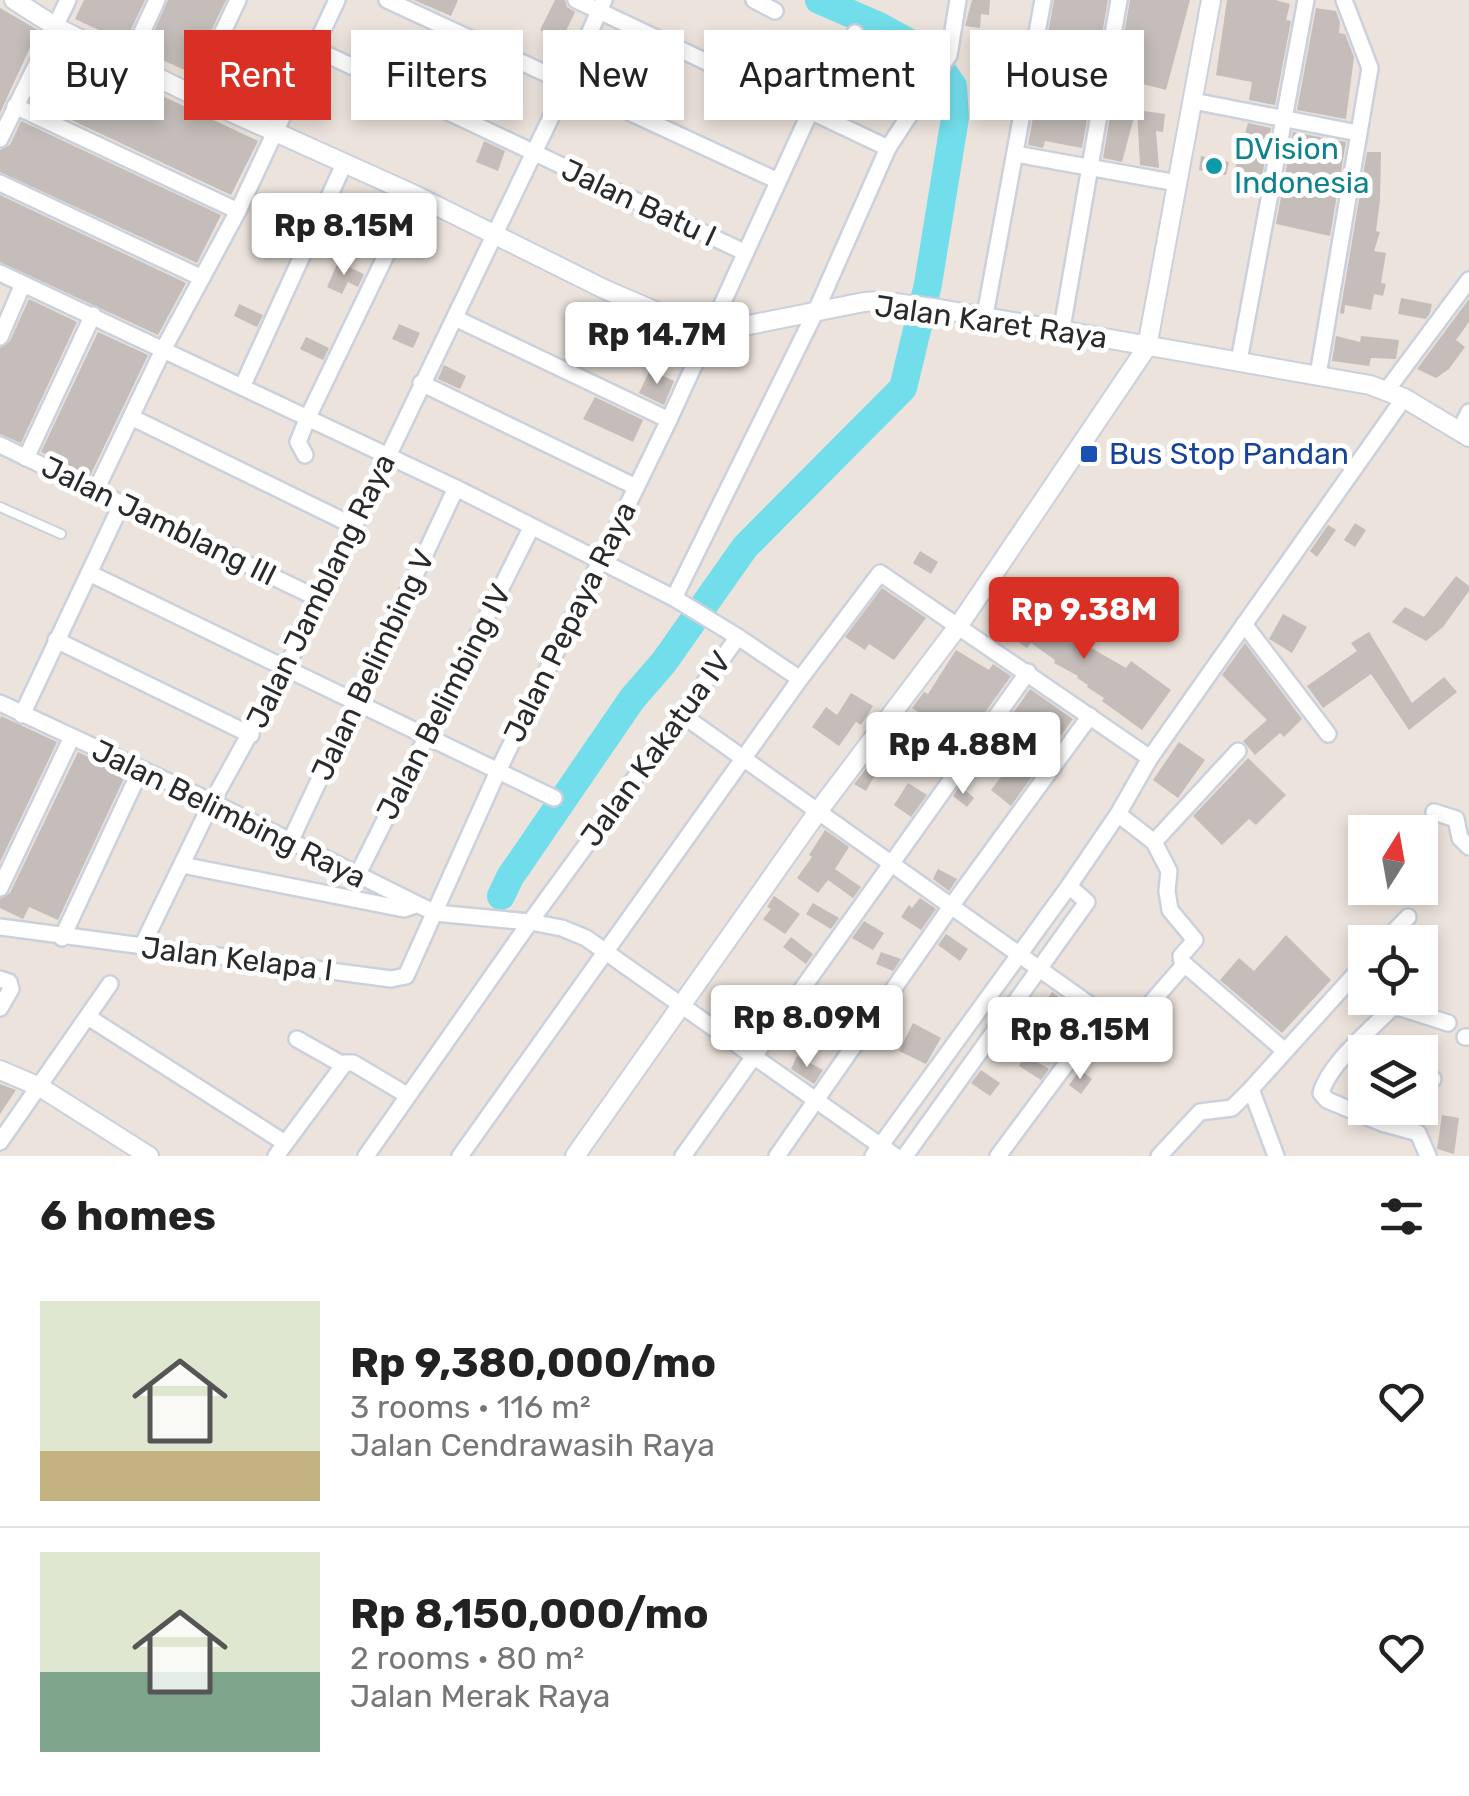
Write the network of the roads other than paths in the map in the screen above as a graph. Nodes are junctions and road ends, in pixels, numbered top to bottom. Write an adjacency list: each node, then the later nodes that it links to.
1 (14, 0): 17 (street)
2 (68, 0): 17 (street)
3 (157, 0): 19 (street)
4 (238, 0): 20 (street)
5 (337, 0): 21 (street)
6 (386, 0): 25 (street)
7 (576, 0): 15 (street)
8 (754, 0): 16 (street)
9 (958, 0): 38 (street)
10 (1043, 0): 40 (street)
11 (1119, 0): 42 (street)
12 (1211, 0): 26 (street)
13 (1306, 0): 34 (street)
14 (1344, 0): 36 (street)
15 (601, 5): 22 (street, Jalan Jamblang Raya); 23 (street)
16 (775, 11)
17 (56, 28): 18 (street); 27 (street)
18 (60, 30)
19 (143, 30)
20 (224, 30)
21 (322, 30)
22 (590, 30)
23 (704, 56)
24 (331, 57): 39 (street, Jalan Batu I)
25 (543, 73)
26 (1192, 102): 34 (street); 45 (street)
27 (15, 106): 37 (street); 47 (street)
28 (247, 120): 35 (street)
29 (280, 120): 35 (street)
30 (550, 120): 39 (street, Jalan Jamblang Raya)
31 (645, 120): 43 (street)
32 (807, 120): 43 (street, Jalan Pepaya Raya)
33 (832, 120): 38 (street)
34 (1283, 120): 36 (street); 63 (street)
35 (274, 132): 41 (street); 47 (street)
36 (1358, 133): 64 (street)
37 (0, 138)
38 (888, 148): 54 (street)
39 (534, 153): 48 (street, Jalan Jamblang Raya); 49 (street, Jalan Batu I)
40 (1015, 154): 42 (street); 56 (street)
41 (344, 164): 46 (street); 66 (street)
42 (1090, 167): 45 (street); 58 (street)
43 (778, 181): 49 (street, Jalan Pepaya Raya)
44 (0, 183): 51 (street)
45 (1178, 184): 61 (street)
46 (414, 195): 48 (street); 69 (street)
47 (238, 211): 51 (street)
48 (494, 233): 57 (street, Jalan Jamblang Raya); 59 (street)
49 (744, 252): 59 (street, Jalan Pepaya Raya)
50 (0, 272): 53 (street)
51 (202, 278): 62 (street)
52 (1469, 280): 67 (street)
53 (23, 284): 55 (street); 60 (street)
54 (815, 313): 56 (street, Jalan Karet Raya); 59 (street, Jalan Karet Raya); 88 (street)
55 (93, 315): 62 (street); 76 (street)
56 (984, 316): 58 (street, Jalan Karet Raya)
57 (455, 318): 65 (street, Jalan Jamblang Raya); 71 (street)
58 (1062, 328): 61 (street, Jalan Karet Raya)
59 (709, 332): 71 (street, Jalan Pepaya Raya)
60 (0, 337)
61 (1147, 347): 63 (street, Jalan Karet Raya); 90 (street)
62 (164, 348): 66 (street); 70 (street)
63 (1239, 361): 64 (street, Jalan Karet Raya)
64 (1318, 375): 67 (street, Jalan Karet Raya)
65 (421, 383): 75 (street, Jalan Jamblang Raya); 77 (street)
66 (243, 384): 69 (street)
67 (1395, 394): 72 (street, Jalan Karet Raya); 89 (street)
68 (1469, 412): 72 (street)
69 (308, 417): 74 (street); 75 (street)
70 (131, 418): 79 (street); 82 (street)
71 (669, 420): 77 (street, Jalan Pepaya Raya)
72 (1464, 434)
73 (0, 445): 76 (street, Jalan Jamblang III)
74 (306, 455)
75 (388, 455): 78 (street); 82 (street, Jalan Jamblang Raya)
76 (26, 458): 79 (street, Jalan Jamblang III)
77 (636, 487): 85 (street, Jalan Pepaya Raya)
78 (456, 488): 83 (street); 96 (street, Jalan Belimbing V)
79 (96, 490): 80 (street, Jalan Jamblang III)
80 (122, 503): 86 (street); 87 (street, Jalan Jamblang III)
81 (0, 507): 84 (lane)
82 (354, 526): 87 (street, Jalan Jamblang Raya)
83 (531, 528): 85 (street); 103 (street, Jalan Belimbing IV)
84 (61, 534)
85 (601, 562): 88 (street); 109 (street, Jalan Pepaya Raya)
86 (88, 573): 92 (street); 93 (street)
87 (318, 598): 93 (street, Jalan Jamblang Raya)
88 (674, 598): 91 (street)
89 (1244, 624): 102 (street); 106 (street)
90 (959, 625): 94 (street); 95 (street); 112 (street)
91 (738, 637): 95 (street, Jalan Kakatua IV); 99 (street, Jalan Kakatua IV)
92 (56, 640): 98 (street); 101 (street)
93 (286, 668): 96 (street); 101 (street, Jalan Jamblang Raya)
94 (1028, 672): 100 (street); 118 (street)
95 (800, 680): 107 (street)
96 (357, 703): 103 (street); 115 (street, Jalan Belimbing V)
97 (0, 704): 98 (street, Jalan Belimbing Raya)
98 (22, 714): 104 (street, Jalan Belimbing Raya)
99 (680, 714): 107 (street); 127 (street, Jalan Kakatua IV)
100 (1090, 716): 106 (street); 124 (street)
101 (251, 734): 111 (street, Jalan Jamblang Raya)
102 (1328, 734)
103 (426, 736): 109 (street); 120 (street, Jalan Belimbing IV)
104 (72, 737): 108 (street, Jalan Belimbing Raya); 122 (street)
105 (1238, 751): 116 (street)
106 (1150, 758): 114 (street)
107 (744, 760): 112 (street); 132 (street)
108 (141, 769): 111 (street, Jalan Belimbing Raya); 130 (street)
109 (498, 771): 110 (street); 125 (street, Jalan Pepaya Raya)
110 (554, 798)
111 (212, 802): 115 (street, Jalan Belimbing Raya); 119 (street, Jalan Jamblang Raya)
112 (819, 810): 118 (street); 138 (street)
113 (1434, 812): 117 (street)
114 (1118, 814): 116 (street); 121 (street)
115 (290, 842): 120 (street, Jalan Belimbing Raya)
116 (1154, 842): 134 (street)
117 (1469, 847)
118 (891, 861): 124 (street); 146 (street)
119 (182, 865): 123 (street); 131 (street, Jalan Jamblang Raya)
120 (357, 876): 123 (street, Jalan Belimbing Raya)
121 (1069, 886): 133 (street); 133 (street)
122 (0, 888)
123 (415, 905): 125 (street, Jalan Belimbing Raya)
124 (952, 905): 133 (street); 153 (street)
125 (435, 913): 127 (street, Jalan Belimbing Raya); 131 (street, Jalan Kelapa I)
126 (1408, 917): 128 (street)
127 (530, 922): 132 (street, Jalan Belimbing Raya); 152 (street, Jalan Kakatua IV)
128 (1400, 925)
129 (0, 928): 130 (street, Jalan Kelapa I)
130 (62, 938): 131 (street, Jalan Kelapa I)
131 (142, 946)
132 (605, 951): 138 (street, Jalan Belimbing Raya); 159 (street)
133 (1030, 962): 158 (street); 166 (street); 167 (street)
134 (1184, 965): 142 (street); 145 (street)
135 (0, 979): 139 (street)
136 (1348, 982): 145 (street)
137 (110, 984): 140 (street)
138 (683, 1005): 146 (street, Jalan Belimbing Raya); 162 (street)
139 (0, 1008)
140 (88, 1017): 150 (street); 157 (street)
141 (1448, 1024): 143 (street)
142 (1129, 1028)
143 (1373, 1035)
144 (297, 1039): 148 (street)
145 (1285, 1050): 151 (street)
146 (755, 1055): 153 (street, Jalan Belimbing Raya); 163 (street)
147 (1348, 1063): 154 (street)
148 (343, 1065): 152 (street); 157 (street)
149 (0, 1070): 150 (street)
150 (40, 1087): 156 (street); 160 (street)
151 (1252, 1089): 168 (street); 169 (street)
152 (407, 1095): 161 (street, Jalan Kakatua IV)
153 (818, 1101): 158 (street, Jalan Belimbing Raya); 164 (street)
154 (1348, 1108)
155 (1391, 1125): 170 (street)
156 (0, 1142)
157 (280, 1150)
158 (876, 1151): 165 (street, Jalan Belimbing Raya)
159 (466, 1154)
160 (149, 1156)
161 (366, 1156)
162 (575, 1156)
163 (683, 1156)
164 (777, 1156)
165 (894, 1156)
166 (905, 1156)
167 (998, 1156)
168 (1159, 1156)
169 (1276, 1156)
170 (1428, 1156)

